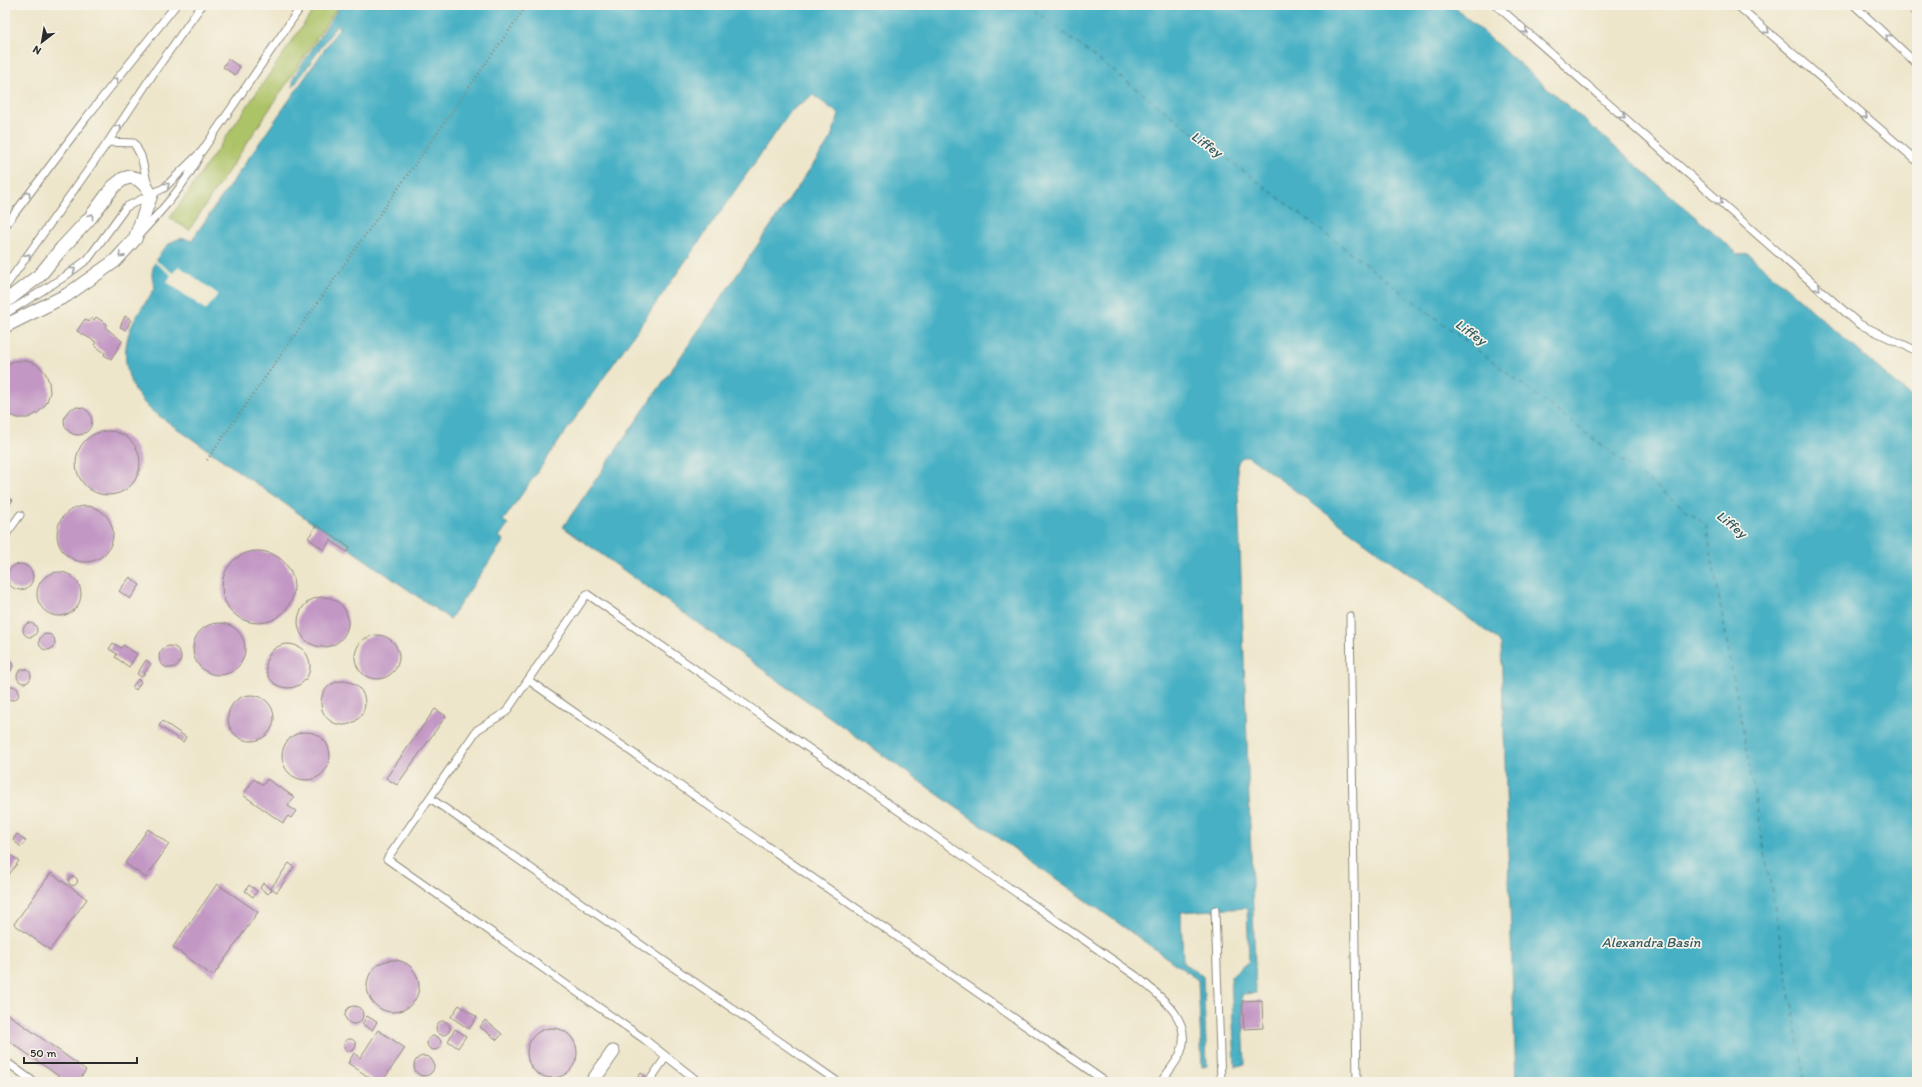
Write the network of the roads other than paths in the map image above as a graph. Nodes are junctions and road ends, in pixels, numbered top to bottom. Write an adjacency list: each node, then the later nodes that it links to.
1 (176, 5): 14 (lane, one-way to 1)
2 (202, 5): 10 (lane, one-way to 2)
3 (302, 5): 11 (lane)
4 (1496, 5): 20 (lane, one-way to 20)
5 (1737, 5): 12 (lane, one-way to 12)
6 (1854, 5): 9 (lane, one-way to 6)
7 (1913, 5): 8 (street)
8 (1917, 9)
9 (1917, 64)
10 (108, 142): 13 (lane); 16 (lane, one-way to 10)
11 (202, 151): 13 (lane, one-way to 11); 15 (lane)
12 (1917, 161)
13 (151, 196): 15 (street); 17 (street, one-way to 13); 18 (lane, one-way to 13)
14 (5, 226)
15 (135, 239): 19 (street, one-way to 19)
16 (5, 288)
17 (5, 302)
18 (5, 314)
19 (5, 326)
20 (1917, 351)
21 (20, 515): 22 (lane)
22 (5, 536)
23 (1350, 616): 38 (lane)
24 (528, 680): 25 (lane); 35 (lane); 36 (lane)
25 (430, 798): 28 (lane); 34 (lane)
26 (1215, 910): 37 (lane)
27 (613, 1052): 32 (street)
28 (666, 1057): 30 (lane); 33 (lane)
29 (5, 1061): 31 (lane)
30 (650, 1080)
31 (34, 1082)
32 (592, 1082)
33 (699, 1082)
34 (838, 1082)
35 (1106, 1082)
36 (1161, 1082)
37 (1221, 1082)
38 (1357, 1082)

